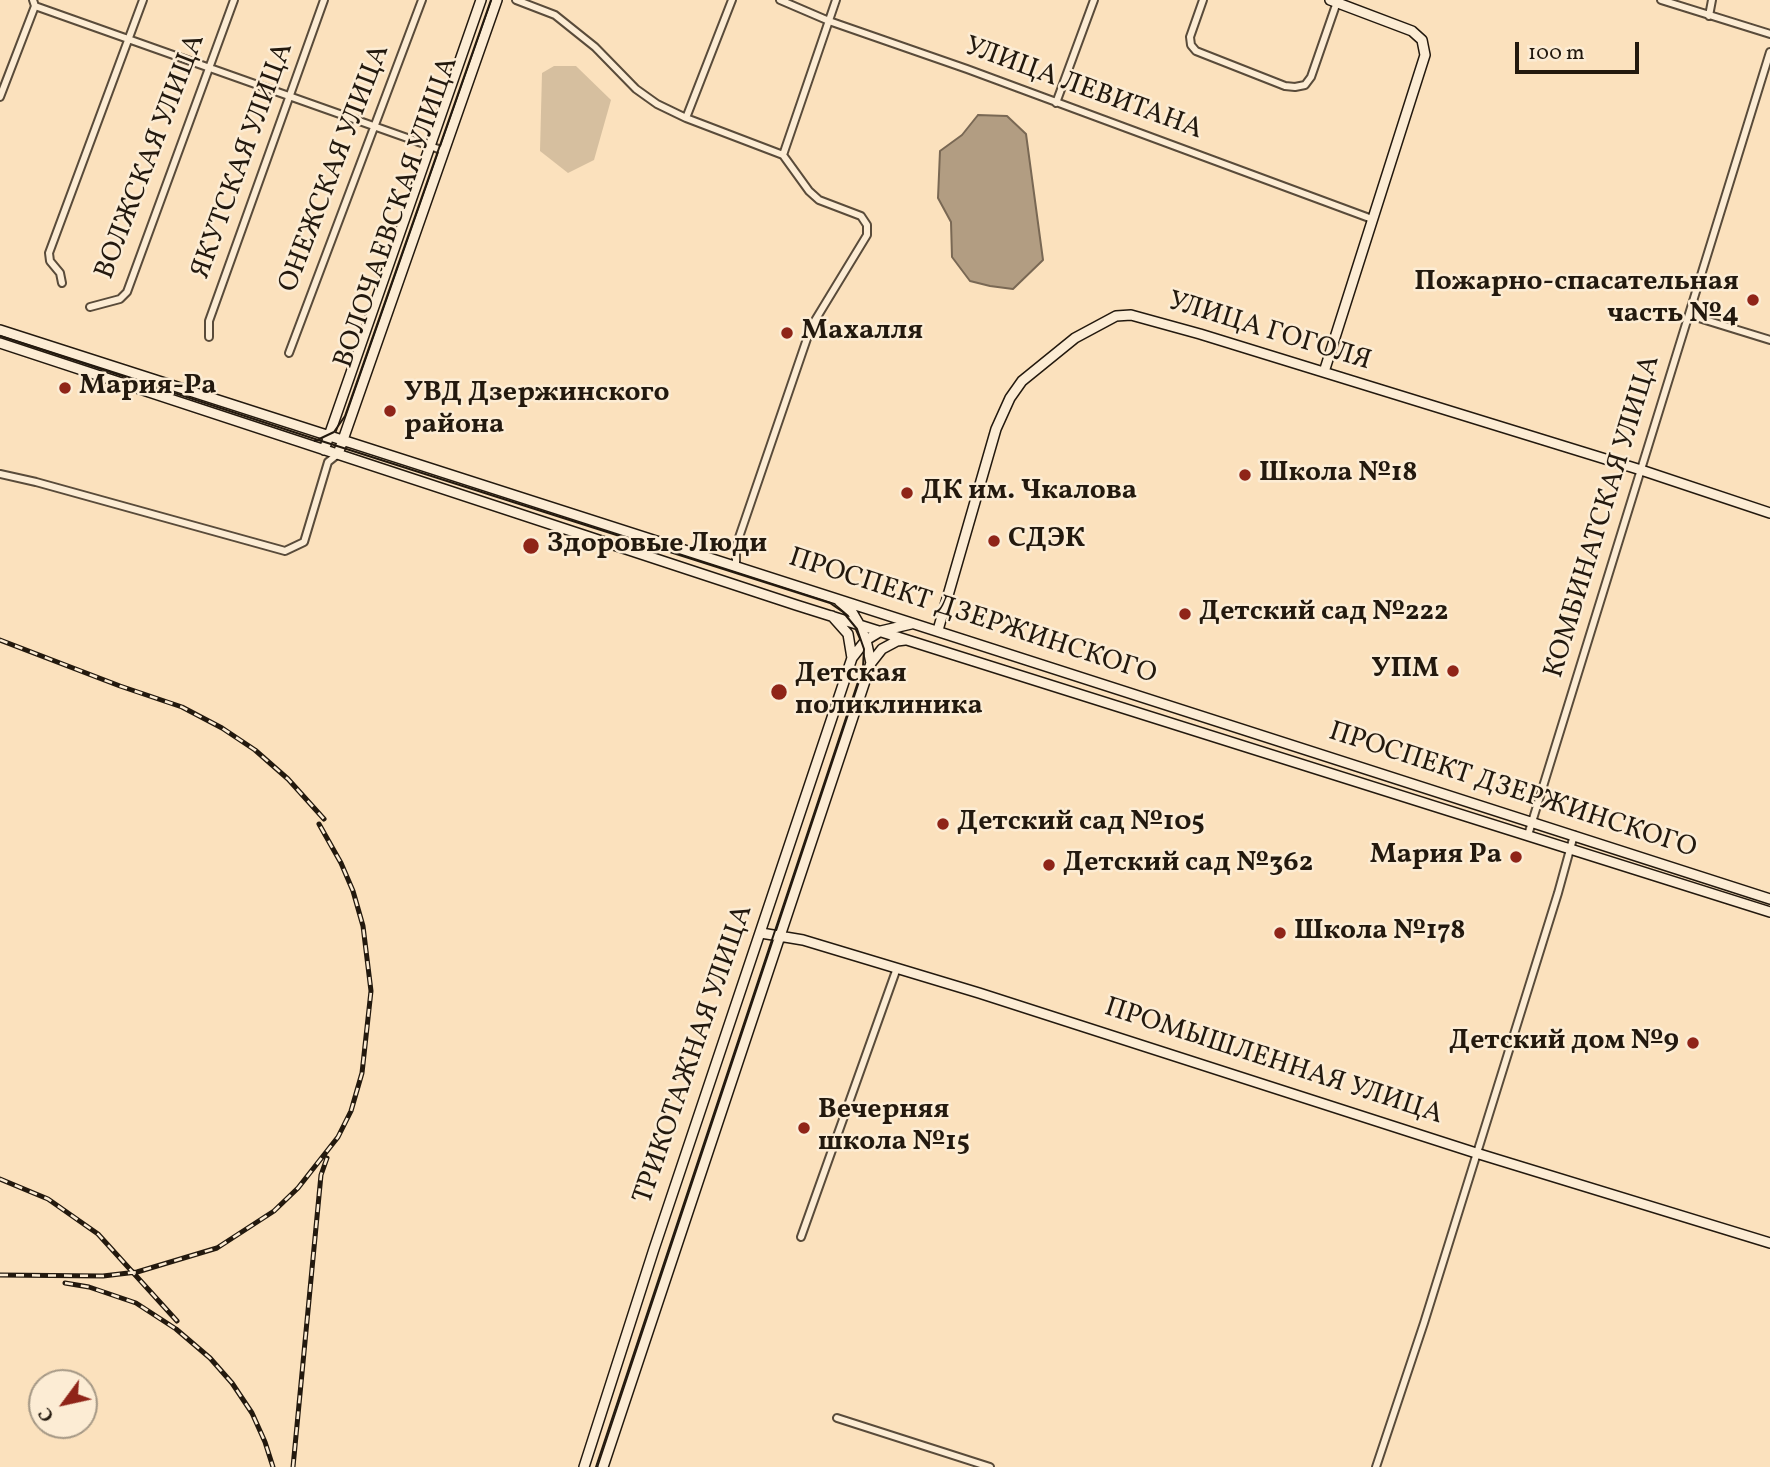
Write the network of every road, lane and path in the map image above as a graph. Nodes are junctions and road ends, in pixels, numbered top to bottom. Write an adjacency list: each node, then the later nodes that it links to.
1 (143, 0): 20 (street)
2 (234, 0): 22 (street, ВОЛЖСКАЯ УЛИЦА)
3 (324, 0): 24 (street, ЯКУТСКАЯ УЛИЦА)
4 (422, 0): 27 (street, ОНЕЖСКАЯ УЛИЦА)
5 (481, 0): 28 (main road, ВОЛОЧАЕВСКАЯ УЛИЦА)
6 (497, 0): 29 (main road, ВОЛОЧАЕВСКАЯ УЛИЦА)
7 (516, 0): 26 (street)
8 (732, 0): 26 (street)
9 (780, 0): 18 (street, УЛИЦА ЛЕВИТАНА)
10 (836, 0): 18 (street)
11 (1094, 0): 25 (street)
12 (1203, 0): 15 (street)
13 (1661, 0): 17 (street)
14 (1712, 0): 17 (street)
15 (1333, 1): 31 (main road)
16 (34, 3): 20 (street); 23 (street)
17 (1709, 16): 19 (street)
18 (829, 21): 25 (street, УЛИЦА ЛЕВИТАНА); 30 (street)
19 (1770, 34)
20 (129, 38): 22 (street); 32 (street)
21 (1770, 52): 34 (street, КОМБИНАТСКАЯ УЛИЦА)
22 (210, 68): 24 (street); 33 (street, ВОЛЖСКАЯ УЛИЦА)
23 (0, 97)
24 (290, 97): 27 (street); 36 (street, ЯКУТСКАЯ УЛИЦА)
25 (1056, 103): 31 (street, УЛИЦА ЛЕВИТАНА)
26 (685, 118): 30 (street)
27 (376, 128): 28 (street); 39 (street, ОНЕЖСКАЯ УЛИЦА)
28 (430, 146): 29 (street); 41 (main road, ВОЛОЧАЕВСКАЯ УЛИЦА)
29 (444, 151): 42 (main road, ВОЛОЧАЕВСКАЯ УЛИЦА)
30 (783, 155): 49 (street)
31 (1372, 219): 40 (main road)
32 (62, 283)
33 (90, 307)
34 (1689, 315): 37 (street); 46 (street, КОМБИНАТСКАЯ УЛИЦА)
35 (0, 330): 41 (main road, ПРОСПЕКТ ДЗЕРЖИНСКОГО)
36 (209, 337)
37 (1770, 340)
38 (0, 343): 43 (main road, ПРОСПЕКТ ДЗЕРЖИНСКОГО)
39 (289, 353)
40 (1324, 372): 46 (main road, УЛИЦА ГОГОЛЯ); 54 (main road, УЛИЦА ГОГОЛЯ)
41 (329, 436): 42 (main road, ПРОСПЕКТ ДЗЕРЖИНСКОГО); 43 (main road, ВОЛОЧАЕВСКАЯ УЛИЦА)
42 (342, 440): 44 (main road, ВОЛОЧАЕВСКАЯ УЛИЦА); 49 (main road, ПРОСПЕКТ ДЗЕРЖИНСКОГО)
43 (324, 450): 44 (main road, ПРОСПЕКТ ДЗЕРЖИНСКОГО); 45 (street)
44 (338, 454): 45 (street); 51 (main road, ПРОСПЕКТ ДЗЕРЖИНСКОГО)
45 (328, 462): 47 (street)
46 (1641, 470): 48 (main road, УЛИЦА ГОГОЛЯ); 60 (street, КОМБИНАТСКАЯ УЛИЦА)
47 (0, 474)
48 (1770, 513)
49 (737, 566): 50 (main road, ПРОСПЕКТ ДЗЕРЖИНСКОГО)
50 (832, 596): 52 (main road, ПРОСПЕКТ ДЗЕРЖИНСКОГО); 53 (main road)
51 (831, 615): 53 (main road, ПРОСПЕКТ ДЗЕРЖИНСКОГО); 58 (main road)
52 (916, 623): 54 (main road, ПРОСПЕКТ ДЗЕРЖИНСКОГО); 55 (main road)
53 (859, 624): 55 (main road, ПРОСПЕКТ ДЗЕРЖИНСКОГО); 56 (main road)
54 (938, 630): 60 (main road, ПРОСПЕКТ ДЗЕРЖИНСКОГО)
55 (881, 631): 56 (main road); 57 (main road, ПРОСПЕКТ ДЗЕРЖИНСКОГО)
56 (866, 640): 58 (main road, ТРИКОТАЖНАЯ УЛИЦА); 59 (main road)
57 (913, 640): 59 (main road); 61 (main road, ПРОСПЕКТ ДЗЕРЖИНСКОГО)
58 (852, 658): 66 (main road, ТРИКОТАЖНАЯ УЛИЦА)
59 (870, 663): 67 (main road, ТРИКОТАЖНАЯ УЛИЦА)
60 (1531, 821): 61 (street, КОМБИНАТСКАЯ УЛИЦА); 62 (main road, ПРОСПЕКТ ДЗЕРЖИНСКОГО)
61 (1528, 835): 63 (main road, ПРОСПЕКТ ДЗЕРЖИНСКОГО)
62 (1574, 835): 63 (street); 64 (main road, ПРОСПЕКТ ДЗЕРЖИНСКОГО)
63 (1571, 848): 65 (main road, ПРОСПЕКТ ДЗЕРЖИНСКОГО); 69 (street)
64 (1770, 899)
65 (1770, 912)
66 (761, 933): 67 (main road, ПРОМЫШЛЕННАЯ УЛИЦА); 73 (main road, ТРИКОТАЖНАЯ УЛИЦА)
67 (781, 935): 68 (main road, ПРОМЫШЛЕННАЯ УЛИЦА); 74 (main road, ТРИКОТАЖНАЯ УЛИЦА)
68 (897, 968): 69 (main road, ПРОМЫШЛЕННАЯ УЛИЦА); 70 (street)
69 (1476, 1153): 71 (main road, ПРОМЫШЛЕННАЯ УЛИЦА); 76 (street)
70 (801, 1237)
71 (1770, 1243)
72 (837, 1418): 75 (street)
73 (584, 1467)
74 (603, 1467)
75 (990, 1467)
76 (1376, 1467)

